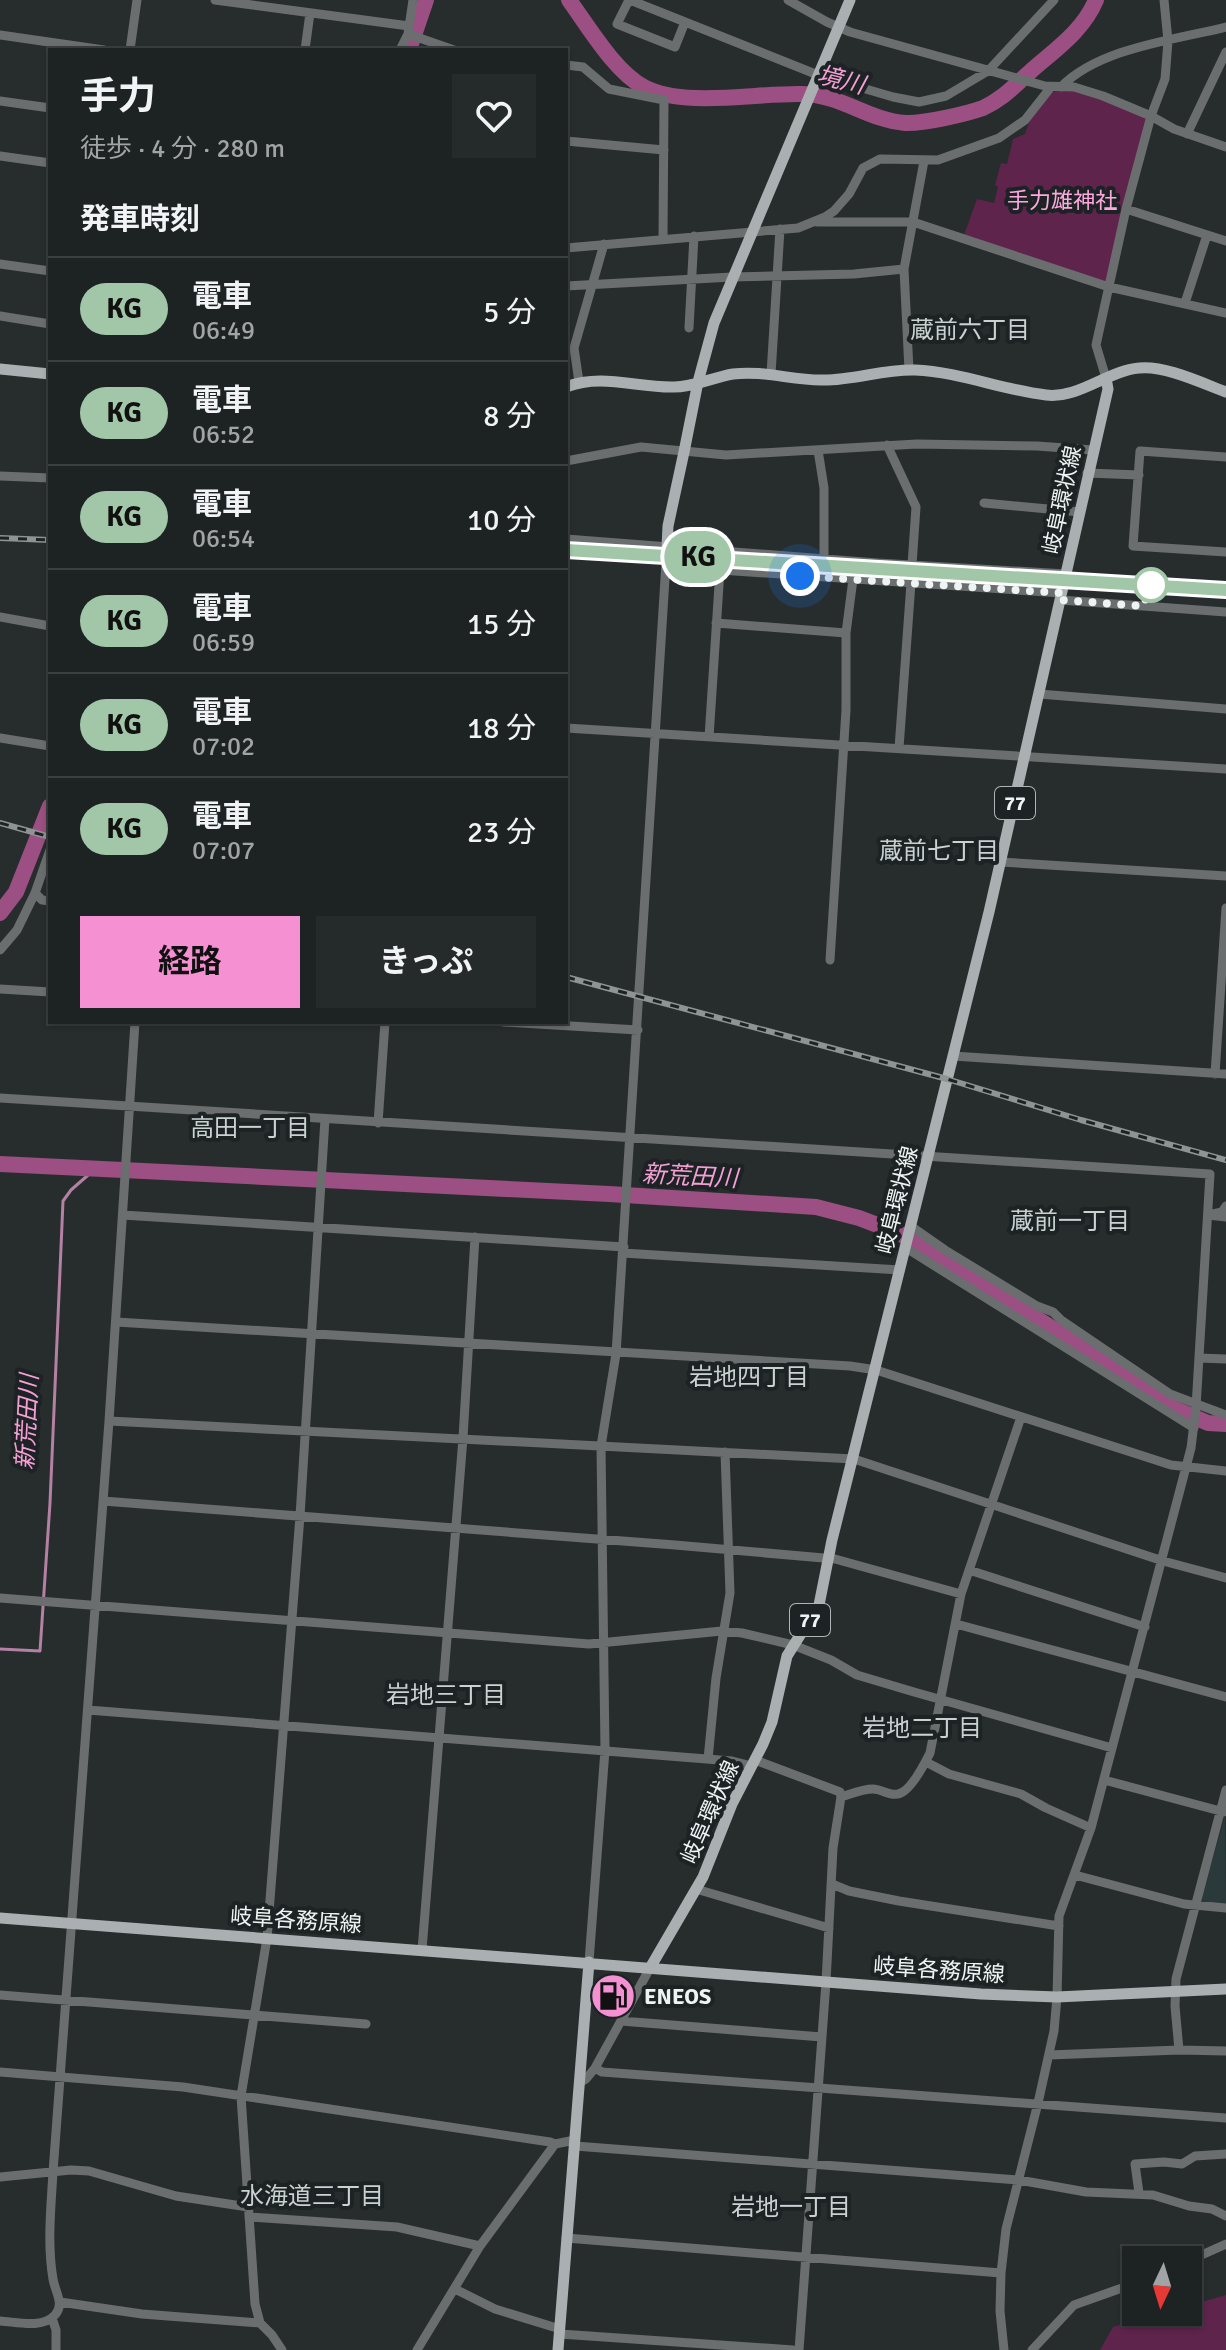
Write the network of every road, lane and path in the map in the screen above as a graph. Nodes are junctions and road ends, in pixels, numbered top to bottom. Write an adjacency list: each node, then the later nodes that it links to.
1 (137, 0): 18 (street)
2 (215, 0): 9 (street)
3 (413, 0): 13 (street)
4 (630, 0): 10 (street); 10 (street)
5 (788, 0): 12 (street)
6 (850, 0): 12 (main road)
7 (1054, 0): 23 (street)
8 (1164, 0): 15 (street)
9 (310, 13): 13 (street); 19 (street)
10 (685, 22): 24 (street)
11 (1226, 27): 15 (street)
12 (838, 29): 23 (street); 24 (main road)
13 (409, 30): 16 (street); 20 (street)
14 (0, 35): 17 (street)
15 (1168, 41): 25 (street); 28 (street)
16 (425, 46)
17 (90, 48)
18 (130, 48)
19 (305, 48)
20 (401, 48)
21 (1226, 52): 29 (street)
22 (568, 65): 32 (street)
23 (988, 71): 24 (street); 25 (street)
24 (817, 77): 40 (main road)
25 (1052, 86): 28 (street); 34 (street)
26 (0, 101): 27 (street)
27 (48, 108)
28 (1151, 116): 29 (street); 36 (street)
29 (1187, 134): 31 (street)
30 (568, 141): 32 (street)
31 (1226, 147)
32 (664, 150): 43 (street)
33 (0, 156): 35 (street)
34 (924, 161): 37 (street); 38 (street)
35 (48, 163)
36 (1126, 209): 41 (street); 55 (street)
37 (814, 222): 38 (street); 39 (street)
38 (913, 222): 48 (street); 55 (street)
39 (780, 229): 40 (street); 50 (street)
40 (752, 230): 42 (street); 51 (main road)
41 (1207, 235): 44 (street); 56 (street)
42 (694, 236): 43 (street); 52 (street)
43 (663, 239): 45 (street)
44 (1226, 241)
45 (604, 244): 46 (street); 53 (street)
46 (568, 248)
47 (0, 264): 49 (street)
48 (904, 269): 50 (street); 62 (street)
49 (48, 271)
50 (777, 276): 51 (street); 64 (street)
51 (732, 277): 52 (street); 67 (main road)
52 (692, 279): 53 (street); 60 (street)
53 (591, 285): 54 (street); 66 (street)
54 (568, 286)
55 (1109, 287): 56 (street); 65 (street)
56 (1185, 303): 57 (street)
57 (1226, 313)
58 (0, 316): 59 (street)
59 (48, 324)
60 (689, 328)
61 (0, 369): 63 (main road)
62 (909, 370): 64 (main road); 65 (main road)
63 (48, 374)
64 (771, 374): 67 (main road)
65 (1106, 378): 69 (main road); 72 (main road, 岐阜環状線 / 77)
66 (579, 382): 67 (main road); 68 (main road)
67 (698, 382): 73 (main road)
68 (568, 386)
69 (1226, 392)
70 (887, 445): 71 (street); 72 (street); 86 (street)
71 (818, 450): 73 (street); 85 (street)
72 (1093, 450): 76 (main road, 岐阜環状線 / 77)
73 (684, 452): 75 (street); 83 (main road)
74 (1226, 457): 77 (street)
75 (568, 461)
76 (1087, 473): 77 (street); 81 (main road, 岐阜環状線 / 77)
77 (1139, 475): 84 (street)
78 (0, 476): 79 (street)
79 (48, 478)
80 (984, 503): 81 (street)
81 (1080, 512): 87 (main road, 岐阜環状線 / 77)
82 (568, 539): 83 (street)
83 (667, 547): 85 (street); 99 (street)
84 (1226, 552)
85 (824, 559): 86 (street)
86 (912, 565): 87 (street)
87 (1066, 574): 90 (main road, 岐阜環状線 / 77)
88 (853, 579): 89 (street); 93 (street); 95 (street)
89 (911, 583): 90 (street); 104 (street)
90 (1061, 596): 91 (street); 96 (main road, 岐阜環状線 / 77)
91 (1226, 612)
92 (0, 617): 94 (street)
93 (716, 623): 95 (street); 100 (street)
94 (48, 626)
95 (846, 633): 102 (street)
96 (1039, 694): 97 (street); 105 (main road, 岐阜環状線 / 77)
97 (1226, 709)
98 (568, 728): 99 (street)
99 (656, 734): 100 (street); 120 (street)
100 (709, 737): 102 (street)
101 (0, 738): 103 (street)
102 (844, 745): 104 (street); 114 (street)
103 (48, 746)
104 (899, 748): 105 (street)
105 (1026, 757): 106 (street); 108 (main road, 岐阜環状線 / 77)
106 (1226, 769)
107 (48, 856): 110 (street)
108 (1001, 862): 109 (street); 121 (main road, 岐阜環状線 / 77)
109 (1226, 876)
110 (35, 893): 111 (street); 113 (street)
111 (48, 901)
112 (1226, 908): 122 (street)
113 (0, 950)
114 (830, 960)
115 (0, 989): 116 (street)
116 (48, 992)
117 (135, 1024): 124 (street)
118 (385, 1024): 126 (street)
119 (537, 1024): 120 (street)
120 (638, 1030): 127 (street)
121 (953, 1056): 122 (street); 128 (main road, 岐阜環状線 / 77)
122 (1221, 1074)
123 (0, 1098): 124 (street)
124 (129, 1107): 125 (street); 130 (street)
125 (325, 1119): 126 (street); 133 (street)
126 (378, 1123): 127 (street)
127 (631, 1138): 128 (street); 137 (street)
128 (930, 1156): 131 (street); 134 (main road, 岐阜環状線 / 77)
129 (1226, 1206): 131 (street)
130 (123, 1215): 133 (street); 139 (street)
131 (1208, 1215): 132 (street); 143 (street)
132 (1226, 1217)
133 (318, 1227): 135 (street); 140 (street)
134 (912, 1227): 136 (main road, 岐阜環状線 / 77); 146 (street)
135 (475, 1237): 137 (street); 141 (street)
136 (906, 1248): 138 (main road, 岐阜環状線 / 77); 150 (street)
137 (623, 1250): 138 (street); 142 (street)
138 (900, 1270): 145 (main road, 岐阜環状線 / 77)
139 (116, 1322): 140 (street); 149 (street)
140 (311, 1335): 141 (street); 151 (street)
141 (469, 1344): 142 (street); 152 (street)
142 (616, 1354): 145 (street); 153 (street)
143 (1199, 1358): 144 (street); 146 (street)
144 (1226, 1359)
145 (876, 1370): 148 (street); 155 (main road, 岐阜環状線 / 77)
146 (1196, 1405): 147 (street); 150 (street)
147 (1226, 1415)
148 (1021, 1417): 156 (street); 159 (street)
149 (109, 1421): 151 (street); 158 (street)
150 (1194, 1426): 156 (street)
151 (306, 1431): 152 (street); 160 (street)
152 (463, 1438): 153 (street); 161 (street)
153 (601, 1446): 154 (street); 162 (street)
154 (725, 1452): 155 (street); 163 (street)
155 (854, 1459): 159 (street); 164 (main road, 岐阜環状線 / 77)
156 (1187, 1468): 157 (street); 165 (street)
157 (1226, 1471)
158 (103, 1501): 160 (street); 170 (street)
159 (991, 1505): 165 (street); 166 (street)
160 (300, 1516): 161 (street); 171 (street)
161 (456, 1529): 162 (street); 175 (street)
162 (601, 1540): 163 (street); 176 (street)
163 (728, 1549): 164 (street); 174 (street)
164 (829, 1559): 168 (street); 177 (main road, 岐阜環状線 / 77)
165 (1163, 1561): 167 (street); 173 (street)
166 (969, 1570): 168 (street); 173 (street)
167 (1226, 1578)
168 (961, 1594): 172 (street)
169 (0, 1598): 170 (street)
170 (96, 1605): 171 (street); 181 (street)
171 (292, 1621): 175 (street); 182 (street)
172 (956, 1624): 178 (street); 180 (street)
173 (1145, 1627): 178 (street)
174 (722, 1631): 176 (street); 177 (street); 186 (street)
175 (448, 1633): 176 (street); 183 (street)
176 (604, 1644): 185 (street)
177 (793, 1645): 180 (street); 188 (main road, 岐阜環状線 / 77)
178 (1132, 1672): 179 (street); 184 (street)
179 (1226, 1697)
180 (941, 1699): 184 (street); 187 (street)
181 (88, 1710): 182 (street); 200 (street)
182 (283, 1725): 183 (street); 203 (street)
183 (439, 1738): 185 (street); 204 (street)
184 (1112, 1748): 189 (street)
185 (605, 1750): 186 (street); 205 (street)
186 (708, 1759): 188 (street)
187 (926, 1762): 191 (street); 193 (street)
188 (754, 1763): 191 (street); 196 (main road, 岐阜環状線 / 77)
189 (1104, 1780): 192 (street); 193 (street)
190 (1226, 1790): 192 (street)
191 (841, 1797): 195 (street)
192 (1223, 1812): 197 (street)
193 (1091, 1828): 194 (street)
194 (1075, 1875): 197 (street); 201 (street)
195 (832, 1884): 201 (street); 202 (street)
196 (696, 1889): 202 (street); 206 (main road, 岐阜環状線 / 77)
197 (1195, 1907): 198 (street); 209 (street)
198 (1226, 1908)
199 (0, 1918): 200 (main road, 岐阜各務原線)
200 (71, 1923): 203 (main road, 岐阜各務原線); 212 (street)
201 (1059, 1926): 211 (street)
202 (829, 1928): 207 (street)
203 (267, 1938): 204 (main road, 岐阜各務原線); 213 (street)
204 (422, 1950): 205 (main road, 岐阜各務原線)
205 (589, 1962): 206 (main road); 223 (main road)
206 (650, 1968): 207 (main road, 岐阜各務原線); 214 (street)
207 (826, 1982): 211 (main road, 岐阜各務原線); 216 (street)
208 (1226, 1989): 209 (main road, 岐阜各務原線)
209 (1176, 1992): 211 (main road, 岐阜各務原線); 217 (street)
210 (0, 1995): 212 (street)
211 (1057, 1997): 219 (street)
212 (65, 2000): 213 (street); 222 (street)
213 (253, 2016): 215 (street); 225 (street)
214 (621, 2021): 216 (street); 220 (street)
215 (366, 2024)
216 (822, 2037): 224 (street)
217 (1179, 2050): 218 (street); 219 (street)
218 (1226, 2051)
219 (1049, 2055): 226 (street)
220 (595, 2068): 223 (street); 224 (street)
221 (0, 2072): 222 (street)
222 (59, 2077): 225 (street); 232 (street)
223 (579, 2083): 228 (main road)
224 (818, 2087): 226 (street); 231 (street)
225 (241, 2096): 229 (street); 236 (street)
226 (1038, 2103): 227 (street); 234 (street)
227 (1226, 2118)
228 (575, 2143): 229 (street); 231 (street); 238 (main road)
229 (555, 2144): 240 (street)
230 (1226, 2154): 235 (street)
231 (812, 2165): 234 (street); 242 (street)
232 (53, 2172): 233 (street); 236 (street); 246 (street)
233 (0, 2177)
234 (1019, 2180): 235 (street); 243 (street)
235 (1139, 2193): 237 (street)
236 (248, 2212): 240 (street); 249 (street)
237 (1226, 2216)
238 (566, 2238): 242 (street); 250 (main road)
239 (1226, 2244): 241 (street)
240 (480, 2246): 245 (street)
241 (1202, 2255)
242 (806, 2258): 243 (street); 255 (street)
243 (1001, 2273): 256 (street)
244 (1122, 2288): 257 (street)
245 (455, 2289): 250 (street); 253 (street)
246 (60, 2302): 247 (street); 249 (street)
247 (52, 2318): 248 (street); 251 (street)
248 (0, 2321)
249 (260, 2323): 252 (street)
250 (560, 2331): 254 (main road); 255 (street)
251 (56, 2350)
252 (282, 2350)
253 (417, 2350)
254 (558, 2350)
255 (796, 2350)
256 (1004, 2350)
257 (1032, 2350)

